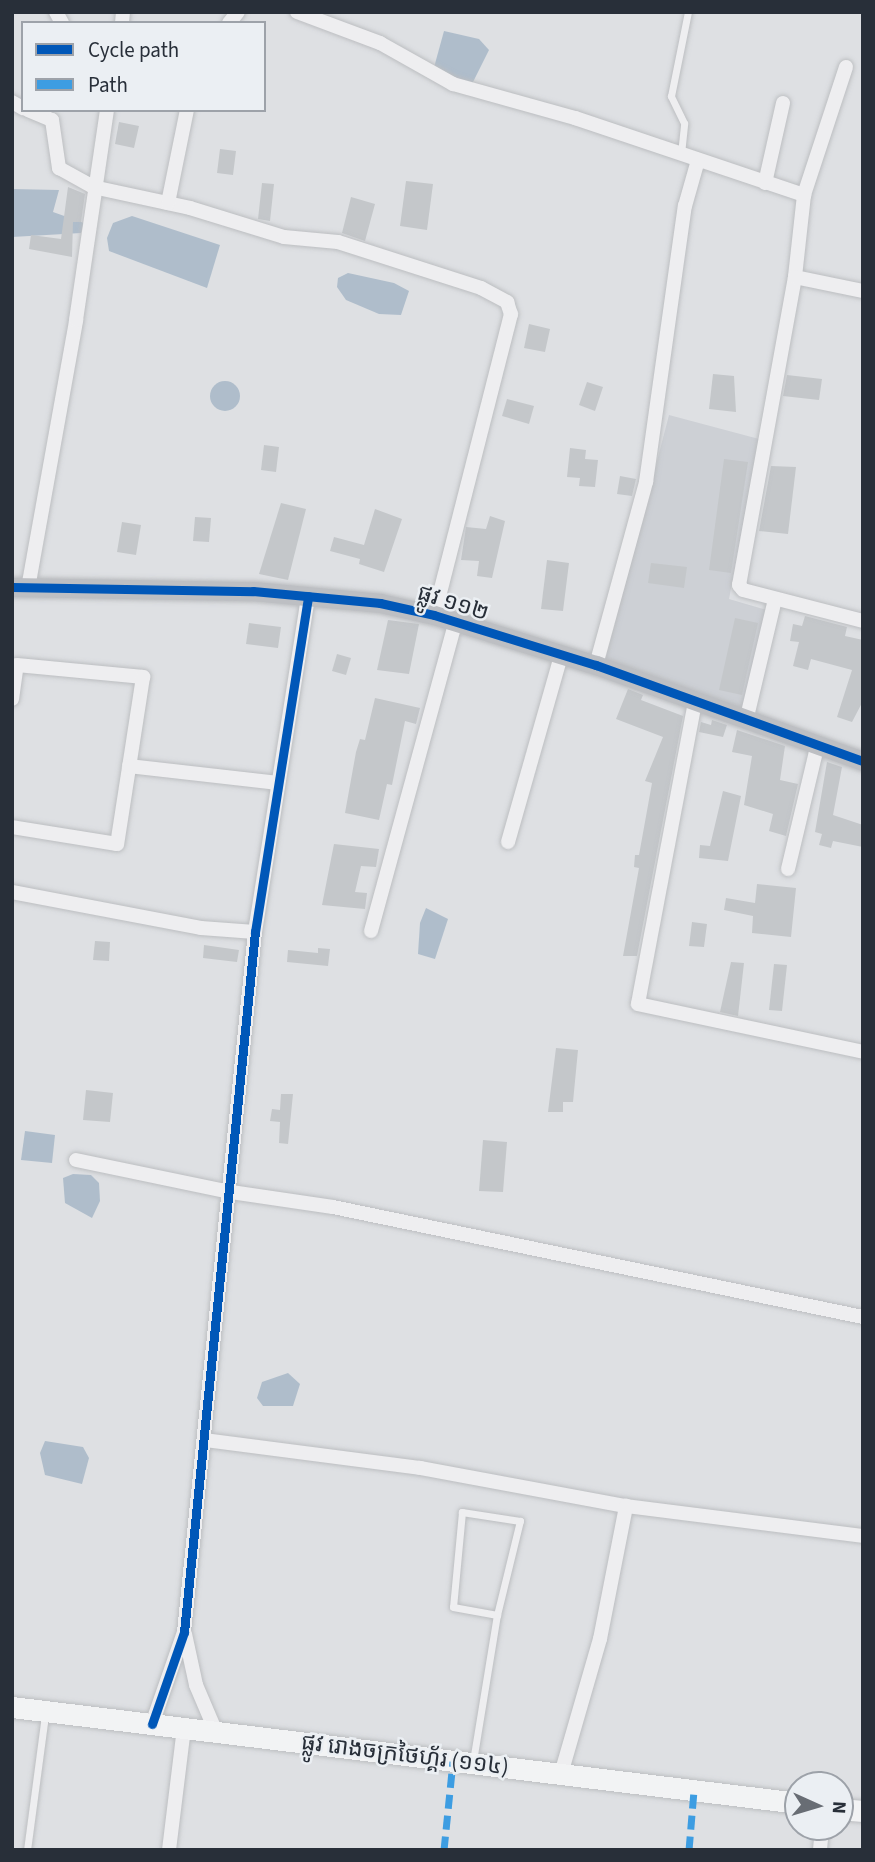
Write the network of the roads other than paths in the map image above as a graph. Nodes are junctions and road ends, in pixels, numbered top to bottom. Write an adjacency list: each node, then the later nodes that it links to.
1 (297, 12): 8 (street)
2 (688, 12): 8 (lane)
3 (846, 67): 12 (street)
4 (783, 103): 10 (street)
5 (107, 112): 11 (street)
6 (187, 112): 13 (street)
7 (53, 115): 11 (street)
8 (681, 155): 9 (street)
9 (698, 160): 10 (street); 23 (street)
10 (765, 183): 12 (street)
11 (93, 187): 13 (street); 16 (street)
12 (804, 195): 14 (street)
13 (168, 203): 19 (street)
14 (796, 277): 15 (street); 18 (street)
15 (863, 291)
16 (20, 588): 17 (street, ផ្លូវ ១១២)
17 (308, 596): 19 (street, ផ្លូវ ១១២); 30 (street)
18 (775, 600): 20 (street); 26 (street)
19 (435, 615): 21 (street, ផ្លូវ ១១២)
20 (863, 621)
21 (455, 624): 22 (street, ផ្លូវ ១១២); 35 (street)
22 (561, 656): 23 (street, ផ្លូវ ១១២); 32 (street)
23 (596, 664): 25 (street, ផ្លូវ ១១២)
24 (12, 699): 29 (street)
25 (695, 702): 26 (street, ផ្លូវ ១១២); 37 (street)
26 (746, 721): 27 (street, ផ្លូវ ១១២)
27 (817, 747): 28 (street, ផ្លូវ ១១២); 33 (street)
28 (863, 761)
29 (129, 766): 30 (street); 31 (street)
30 (278, 783): 36 (street)
31 (12, 827)
32 (508, 842)
33 (788, 869)
34 (12, 892): 36 (street)
35 (371, 931)
36 (255, 932): 39 (street)
37 (863, 1052)
38 (76, 1160): 39 (street)
39 (231, 1192): 40 (street); 41 (street)
40 (863, 1317)
41 (205, 1440): 42 (street); 45 (street)
42 (626, 1506): 43 (street); 52 (street)
43 (863, 1536)
44 (497, 1615): 44 (lane); 51 (lane)
45 (184, 1632): 48 (street); 50 (street)
46 (12, 1706): 47 (main road, ផ្លូវ រោងចក្រថៃហ្គ័រ (១១៤))
47 (46, 1711): 48 (main road, ផ្លូវ រោងចក្រថៃហ្គ័រ (១១៤)); 54 (lane)
48 (152, 1724): 49 (main road, ផ្លូវ រោងចក្រថៃហ្គ័រ (១១៤))
49 (184, 1728): 50 (main road, ផ្លូវ រោងចក្រថៃហ្គ័រ (១១៤)); 55 (street)
50 (216, 1732): 51 (main road, ផ្លូវ រោងចក្រថៃហ្គ័រ (១១៤))
51 (472, 1763): 52 (main road, ផ្លូវ រោងចក្រថៃហ្គ័រ (១១៤))
52 (561, 1774): 53 (main road, ផ្លូវ រោងចក្រថៃហ្គ័រ (១១៤))
53 (784, 1802)
54 (27, 1850)
55 (169, 1850)

